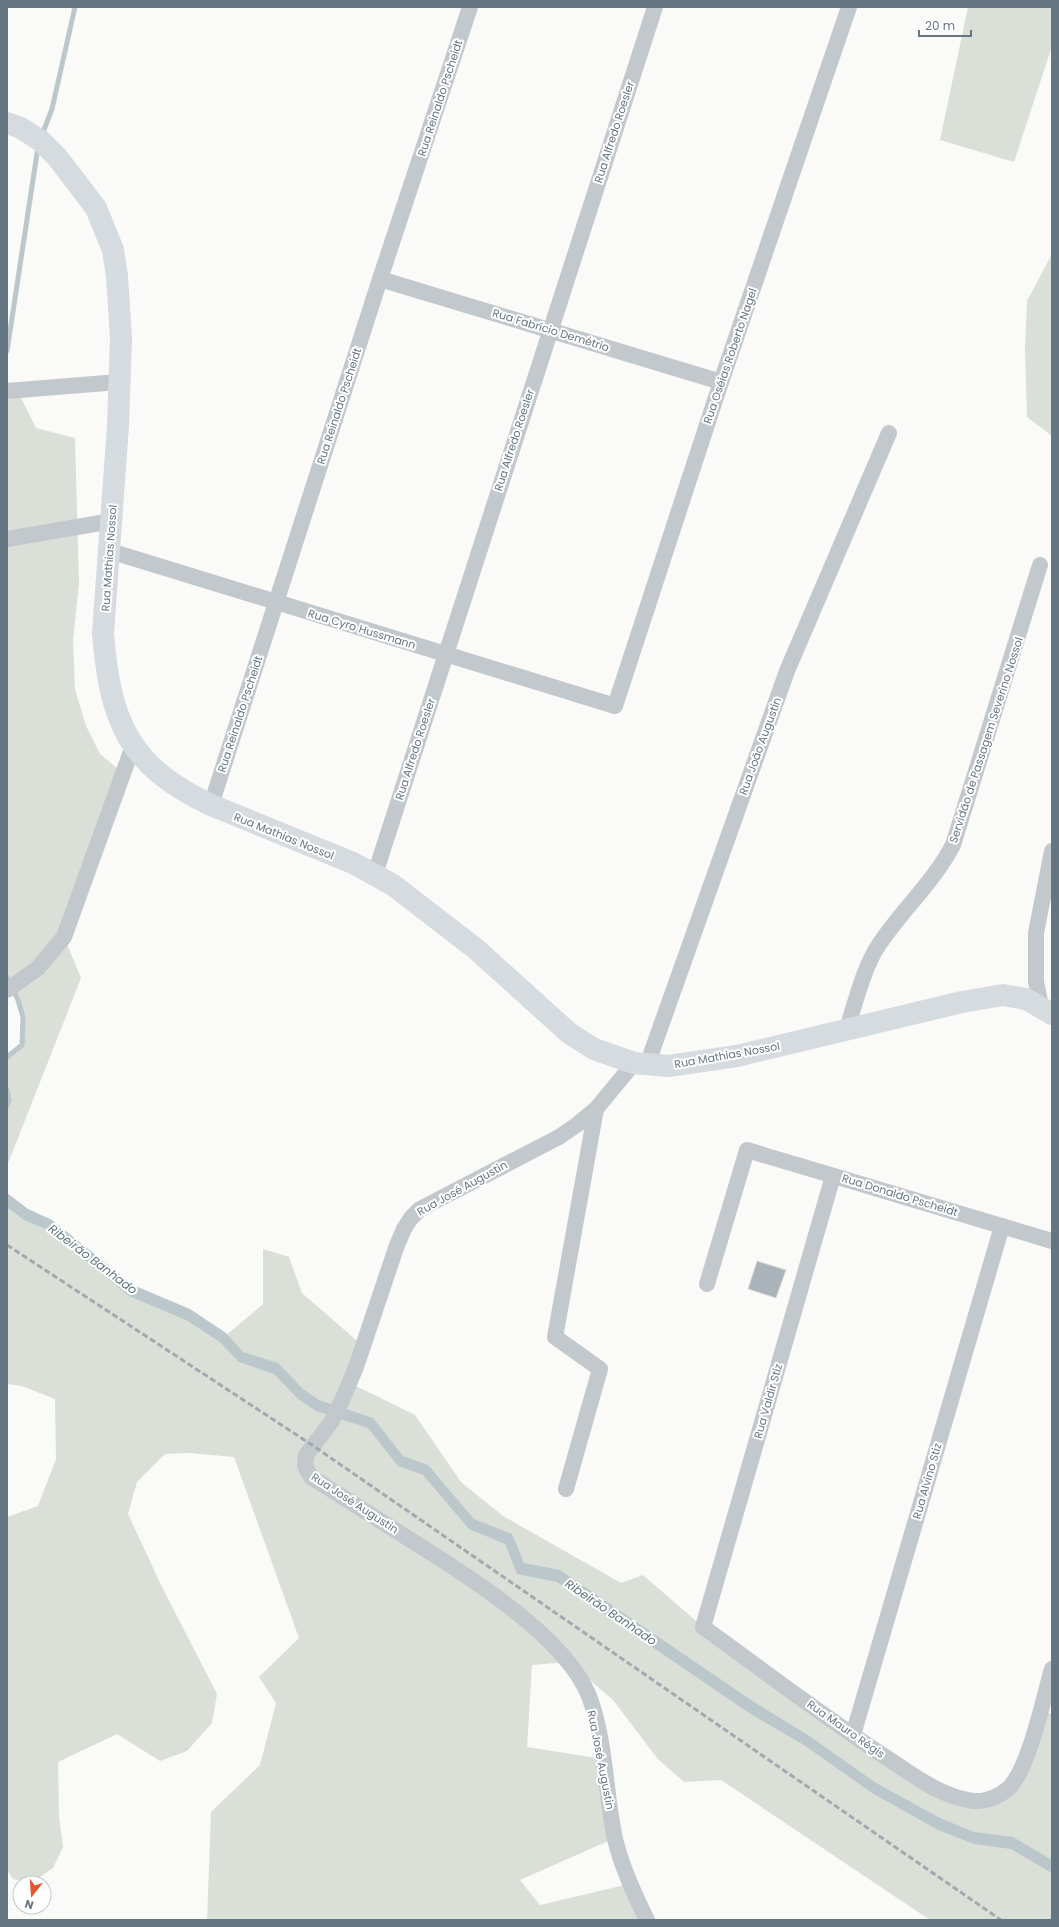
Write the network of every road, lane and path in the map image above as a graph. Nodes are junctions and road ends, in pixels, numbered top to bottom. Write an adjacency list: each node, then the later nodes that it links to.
1 (470, 7): 5 (street, Rua Reinaldo Pscheidt)
2 (655, 7): 6 (street, Rua Alfredo Roesler)
3 (849, 7): 8 (street, Rua Oséias Roberto Nagel)
4 (7, 123): 7 (street, Rua Mathias Nossol)
5 (380, 279): 6 (street, Rua Fabrício Demétrio); 15 (street, Rua Reinaldo Pscheidt)
6 (550, 330): 8 (street, Rua Fabrício Demétrio); 16 (street, Rua Alfredo Roesler)
7 (118, 382): 9 (street); 11 (street, Rua Mathias Nossol)
8 (721, 382): 17 (street, Rua Oséias Roberto Nagel)
9 (7, 391)
10 (889, 433): 25 (street, Rua João Augustin)
11 (112, 521): 12 (street); 13 (street, Rua Mathias Nossol)
12 (7, 539)
13 (110, 551): 15 (street, Rua Cyro Hussmann); 18 (street, Rua Mathias Nossol)
14 (1040, 565): 24 (street, Servidão de Passagem Severino Nossol)
15 (276, 603): 16 (street, Rua Cyro Hussmann); 19 (street, Rua Reinaldo Pscheidt)
16 (445, 655): 17 (street, Rua Cyro Hussmann); 21 (street, Rua Alfredo Roesler)
17 (615, 706)
18 (133, 746): 19 (street, Rua Mathias Nossol); 22 (street)
19 (211, 806): 21 (street, Rua Mathias Nossol)
20 (1052, 851): 23 (street)
21 (375, 874): 25 (street, Rua Mathias Nossol)
22 (7, 990)
23 (1047, 1010): 24 (street, Rua Mathias Nossol)
24 (846, 1031): 25 (street, Rua Mathias Nossol)
25 (641, 1064): 26 (street, Rua José Augustin)
26 (596, 1110): 31 (street); 35 (street, Rua José Augustin)
27 (833, 1176): 28 (street, Rua Donaldo Pscheidt); 30 (street, Rua Donaldo Pscheidt); 32 (street, Rua Valdir Stiz)
28 (1002, 1226): 29 (street, Rua Donaldo Pscheidt); 34 (street, Rua Alvino Stiz)
29 (1052, 1241)
30 (706, 1284)
31 (566, 1489)
32 (703, 1627): 34 (street, Rua Mauro Régis)
33 (1052, 1669): 34 (street, Rua Mauro Régis)
34 (853, 1736)
35 (647, 1920)

